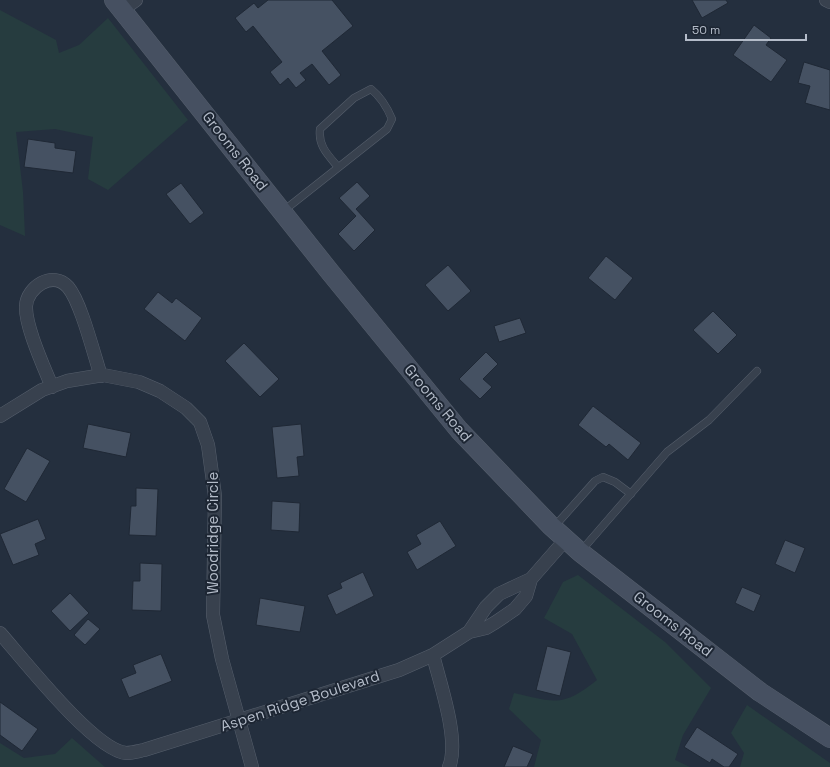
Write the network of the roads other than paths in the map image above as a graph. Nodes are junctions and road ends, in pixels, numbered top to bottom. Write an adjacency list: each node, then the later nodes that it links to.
1 (826, 0): 2 (street)
2 (830, 2)
3 (124, 3): 5 (street, Grooms Road)
4 (338, 167): 4 (lane); 5 (lane)
5 (282, 212): 11 (street, Grooms Road)
6 (757, 371): 10 (lane)
7 (101, 376): 8 (street, Woodridge Circle); 8 (street); 17 (street, Woodridge Circle)
8 (52, 387): 9 (street, Woodridge Circle)
9 (0, 416)
10 (631, 494): 11 (lane); 12 (lane)
11 (559, 534): 12 (street, Grooms Road); 13 (street, Aspen Ridge Boulevard)
12 (580, 552): 18 (street, Grooms Road)
13 (531, 579): 14 (street, Aspen Ridge Boulevard); 14 (street, Aspen Ridge Boulevard)
14 (469, 632): 16 (street, Aspen Ridge Boulevard)
15 (0, 633): 17 (street, Aspen Ridge Boulevard)
16 (433, 655): 17 (street, Aspen Ridge Boulevard); 20 (street)
17 (238, 720): 19 (street, Woodridge Circle)
18 (830, 738)
19 (252, 767)
20 (449, 767)

